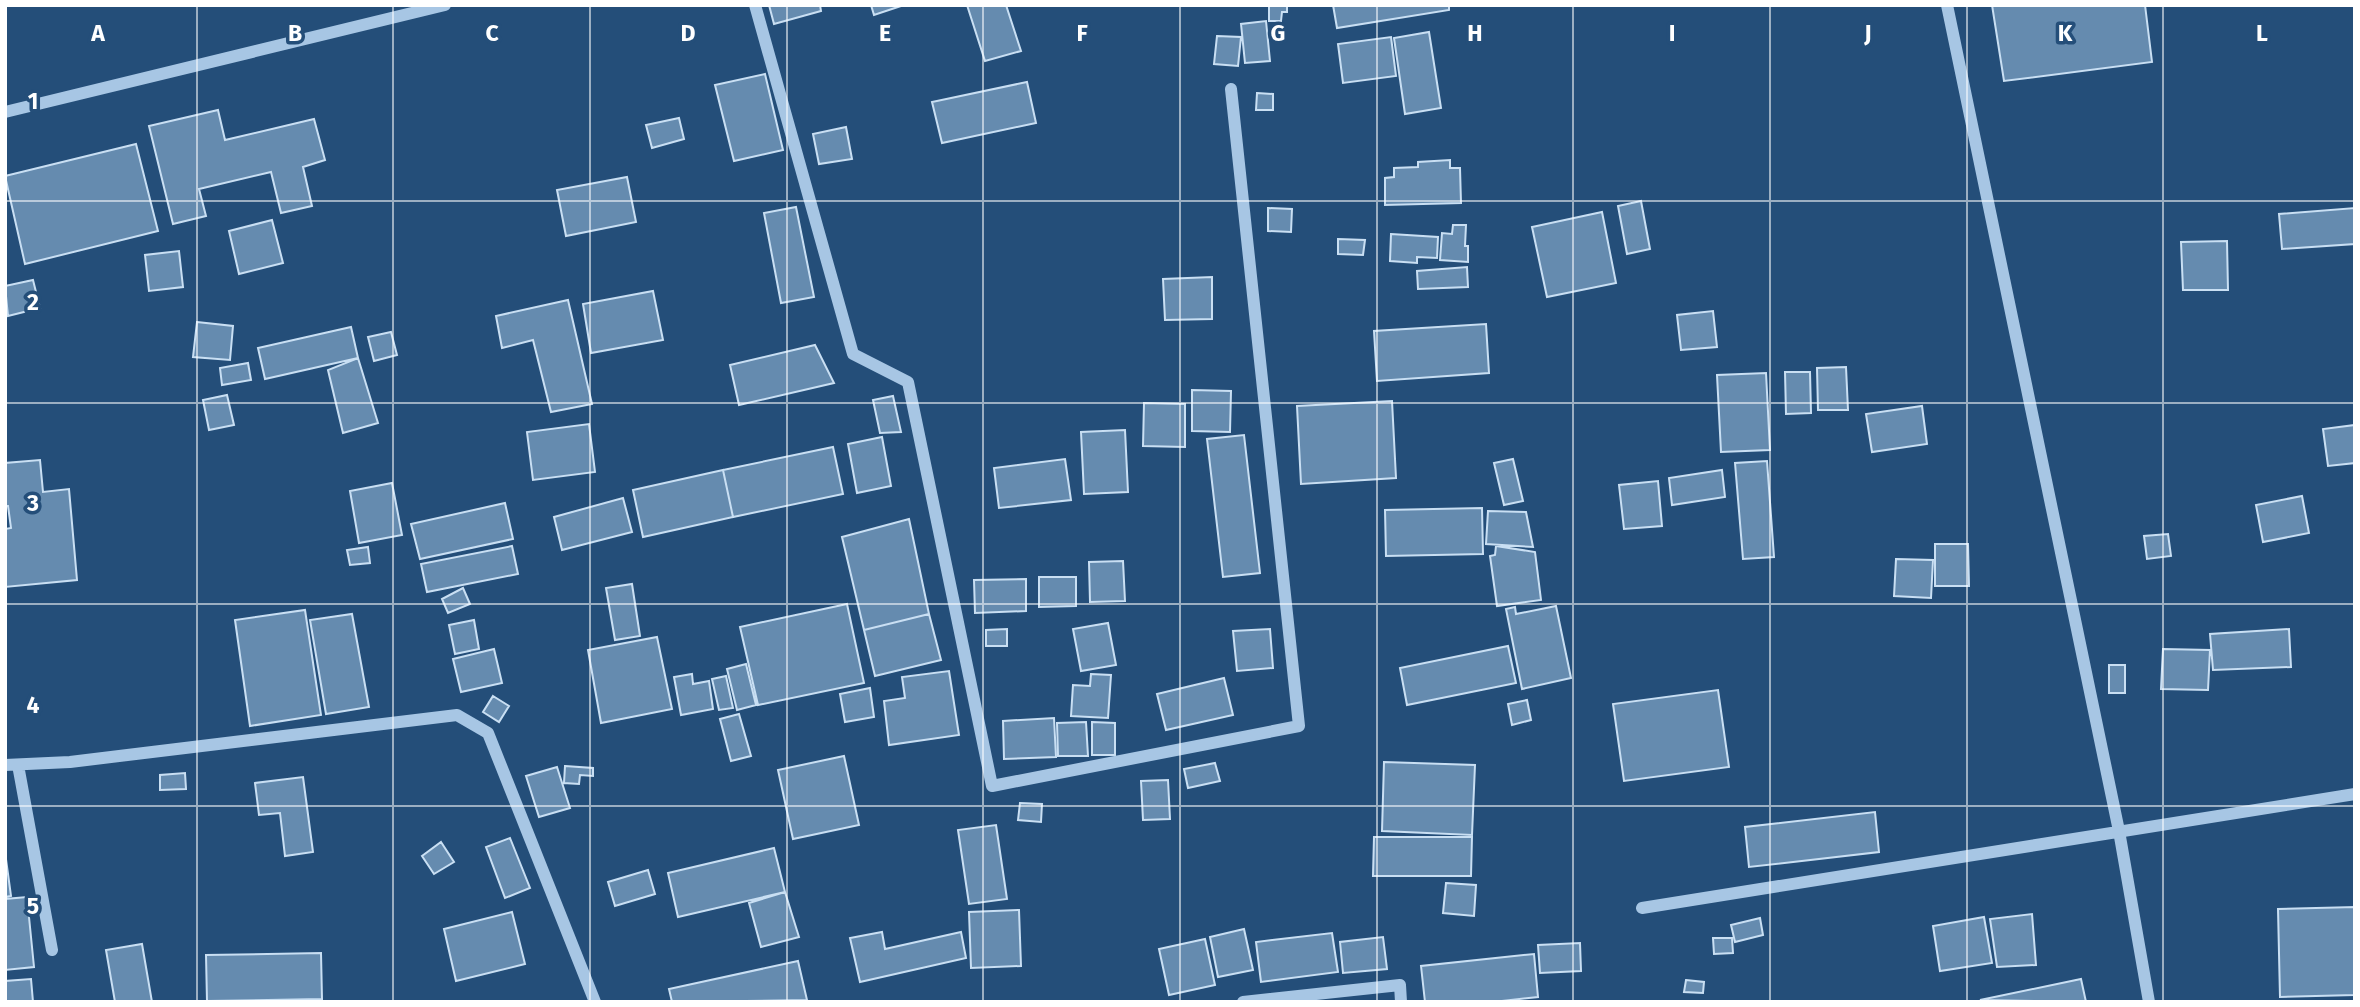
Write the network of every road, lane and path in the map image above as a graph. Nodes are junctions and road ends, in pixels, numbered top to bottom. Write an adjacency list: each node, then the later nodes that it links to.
1 (445, 5): 5 (street)
2 (755, 5): 4 (street)
3 (1947, 5): 8 (street)
4 (1231, 89)
5 (5, 112)
6 (12, 765): 10 (street); 11 (street)
7 (2355, 794): 8 (street)
8 (2119, 831): 9 (street); 14 (street)
9 (1642, 908)
10 (52, 950)
11 (595, 1002)
12 (1243, 1002): 13 (street)
13 (1401, 1002)
14 (2149, 1002)

